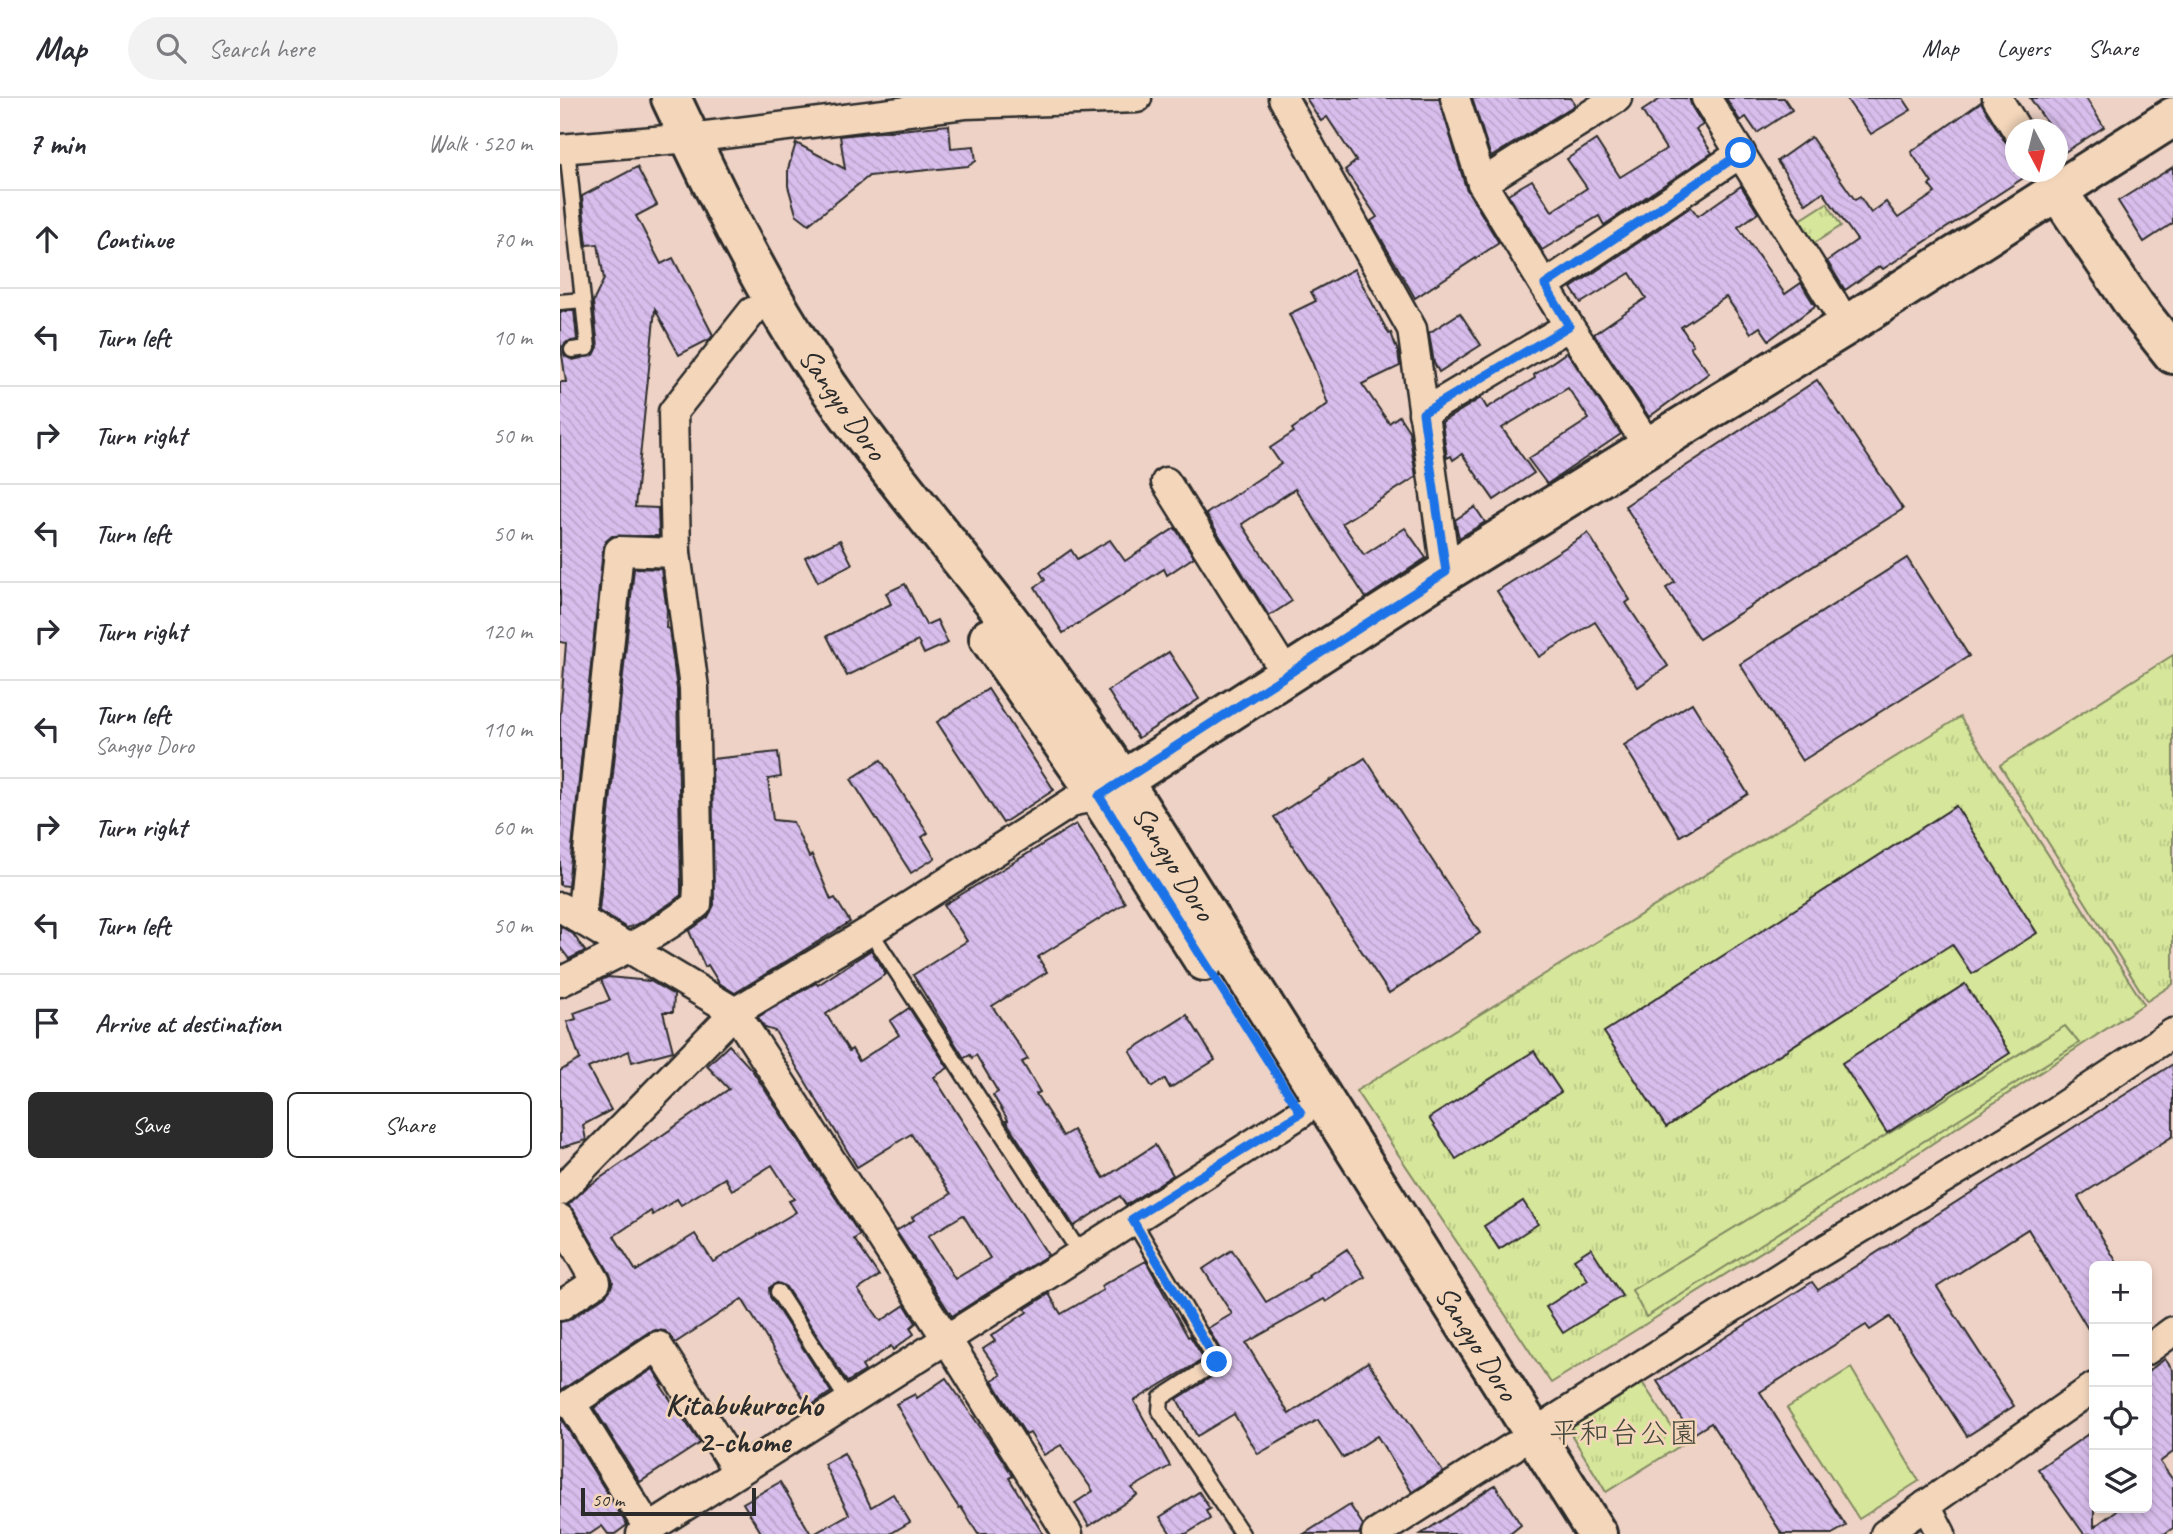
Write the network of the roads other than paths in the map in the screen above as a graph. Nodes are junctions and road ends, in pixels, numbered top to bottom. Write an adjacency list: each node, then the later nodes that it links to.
1 (645, 98): 12 (main road, Sangyo Doro)
2 (671, 98): 12 (main road, Sangyo Doro)
3 (1137, 98): 9 (street)
4 (1283, 98): 27 (street)
5 (1455, 98): 17 (street)
6 (1617, 98): 17 (street)
7 (1706, 98): 14 (street)
8 (1997, 98): 11 (street)
9 (916, 104): 12 (street)
10 (2173, 117): 15 (main road)
11 (2010, 119)
12 (678, 139): 13 (street); 22 (main road, Sangyo Doro); 33 (main road, Sangyo Doro)
13 (564, 148): 18 (lane)
14 (1741, 153): 19 (street); 23 (street)
15 (2068, 173)
16 (2051, 182): 23 (main road); 26 (main road)
17 (1482, 183): 19 (street)
18 (566, 201): 20 (lane)
19 (1545, 285): 24 (street)
20 (583, 300): 21 (lane); 25 (lane)
21 (560, 302)
22 (752, 312): 30 (street); 33 (main road, Sangyo Doro)
23 (1847, 325): 28 (main road)
24 (1569, 326): 27 (street); 28 (street)
25 (572, 350)
26 (2173, 354)
27 (1423, 413): 31 (street)
28 (1649, 447): 31 (main road)
29 (1166, 481): 32 (street)
30 (676, 553): 34 (street); 36 (street)
31 (1446, 572): 32 (main road)
32 (1287, 675): 33 (main road)
33 (1111, 788): 35 (street); 40 (main road, Sangyo Doro); 50 (main road, Sangyo Doro)
34 (570, 914): 36 (street)
35 (870, 931): 38 (street); 44 (lane)
36 (628, 948): 37 (street); 38 (street)
37 (560, 982)
38 (735, 1012): 41 (street); 47 (street)
39 (2173, 1033): 50 (street)
40 (1301, 1113): 43 (street); 50 (main road, Sangyo Doro)
41 (560, 1191)
42 (560, 1219): 46 (street)
43 (1132, 1219): 44 (street); 55 (lane)
44 (1080, 1253): 47 (street)
45 (778, 1292): 49 (lane)
46 (560, 1306)
47 (946, 1338): 49 (street); 54 (street)
48 (2089, 1391): 52 (street)
49 (848, 1401): 51 (street)
50 (1524, 1440): 56 (street); 57 (main road, Sangyo Doro); 58 (main road, Sangyo Doro)
51 (738, 1472): 53 (street); 53 (street)
52 (1926, 1505): 59 (street); 60 (street)
53 (645, 1532)
54 (1068, 1534)
55 (1242, 1534)
56 (1376, 1534)
57 (1565, 1534)
58 (1597, 1534)
59 (1885, 1534)
60 (1941, 1534)

